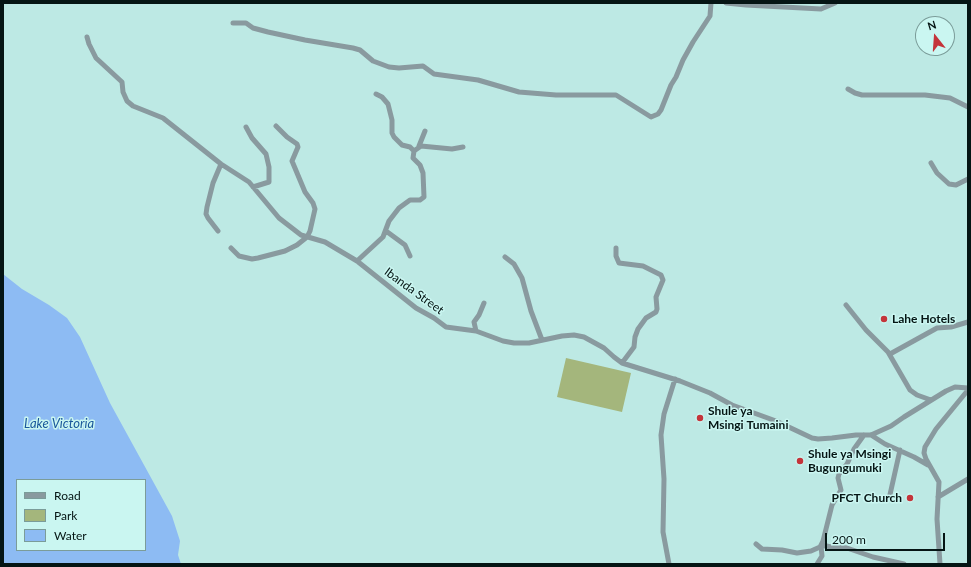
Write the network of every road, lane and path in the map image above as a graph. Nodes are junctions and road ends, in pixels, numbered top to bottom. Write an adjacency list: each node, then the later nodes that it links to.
1 (711, 3): 5 (street)
2 (726, 3): 4 (street)
3 (834, 3): 4 (street)
4 (746, 4)
5 (233, 23)
6 (88, 37): 17 (street, Ibanda Street)
7 (848, 89): 9 (street)
8 (376, 94): 15 (street)
9 (968, 107)
10 (276, 126): 23 (street)
11 (246, 127): 19 (street)
12 (425, 131): 13 (street)
13 (419, 146): 14 (street); 15 (street)
14 (463, 147)
15 (414, 151): 21 (street)
16 (931, 163): 18 (street)
17 (222, 164): 19 (street, Ibanda Street); 20 (street)
18 (968, 179)
19 (254, 188): 23 (street, Ibanda Street)
20 (218, 231)
21 (386, 231): 22 (street); 24 (street)
22 (391, 234): 24 (street); 27 (street)
23 (307, 237): 25 (street); 29 (street, Ibanda Street)
24 (380, 239): 29 (street)
25 (231, 248)
26 (616, 248): 36 (street)
27 (410, 256)
28 (505, 257): 34 (street)
29 (357, 261): 33 (street, Ibanda Street)
30 (484, 303): 33 (street)
31 (846, 304): 35 (street)
32 (968, 322): 35 (street)
33 (476, 331): 34 (street, Ibanda Street)
34 (542, 340): 36 (street, Ibanda Street)
35 (890, 354): 39 (street)
36 (622, 362): 37 (street, Ibanda Street)
37 (675, 379): 40 (street, Ibanda Street); 49 (street)
38 (968, 389): 39 (street); 43 (street)
39 (931, 400): 41 (street)
40 (864, 435): 41 (street, Ibanda Street); 48 (street)
41 (871, 435): 42 (street)
42 (900, 450): 43 (street); 46 (street)
43 (928, 465): 45 (street)
44 (968, 479): 45 (street)
45 (938, 497): 52 (street)
46 (889, 499)
47 (756, 544): 48 (street)
48 (821, 545): 50 (street); 51 (street)
49 (669, 564)
50 (817, 564)
51 (904, 564)
52 (940, 564)

